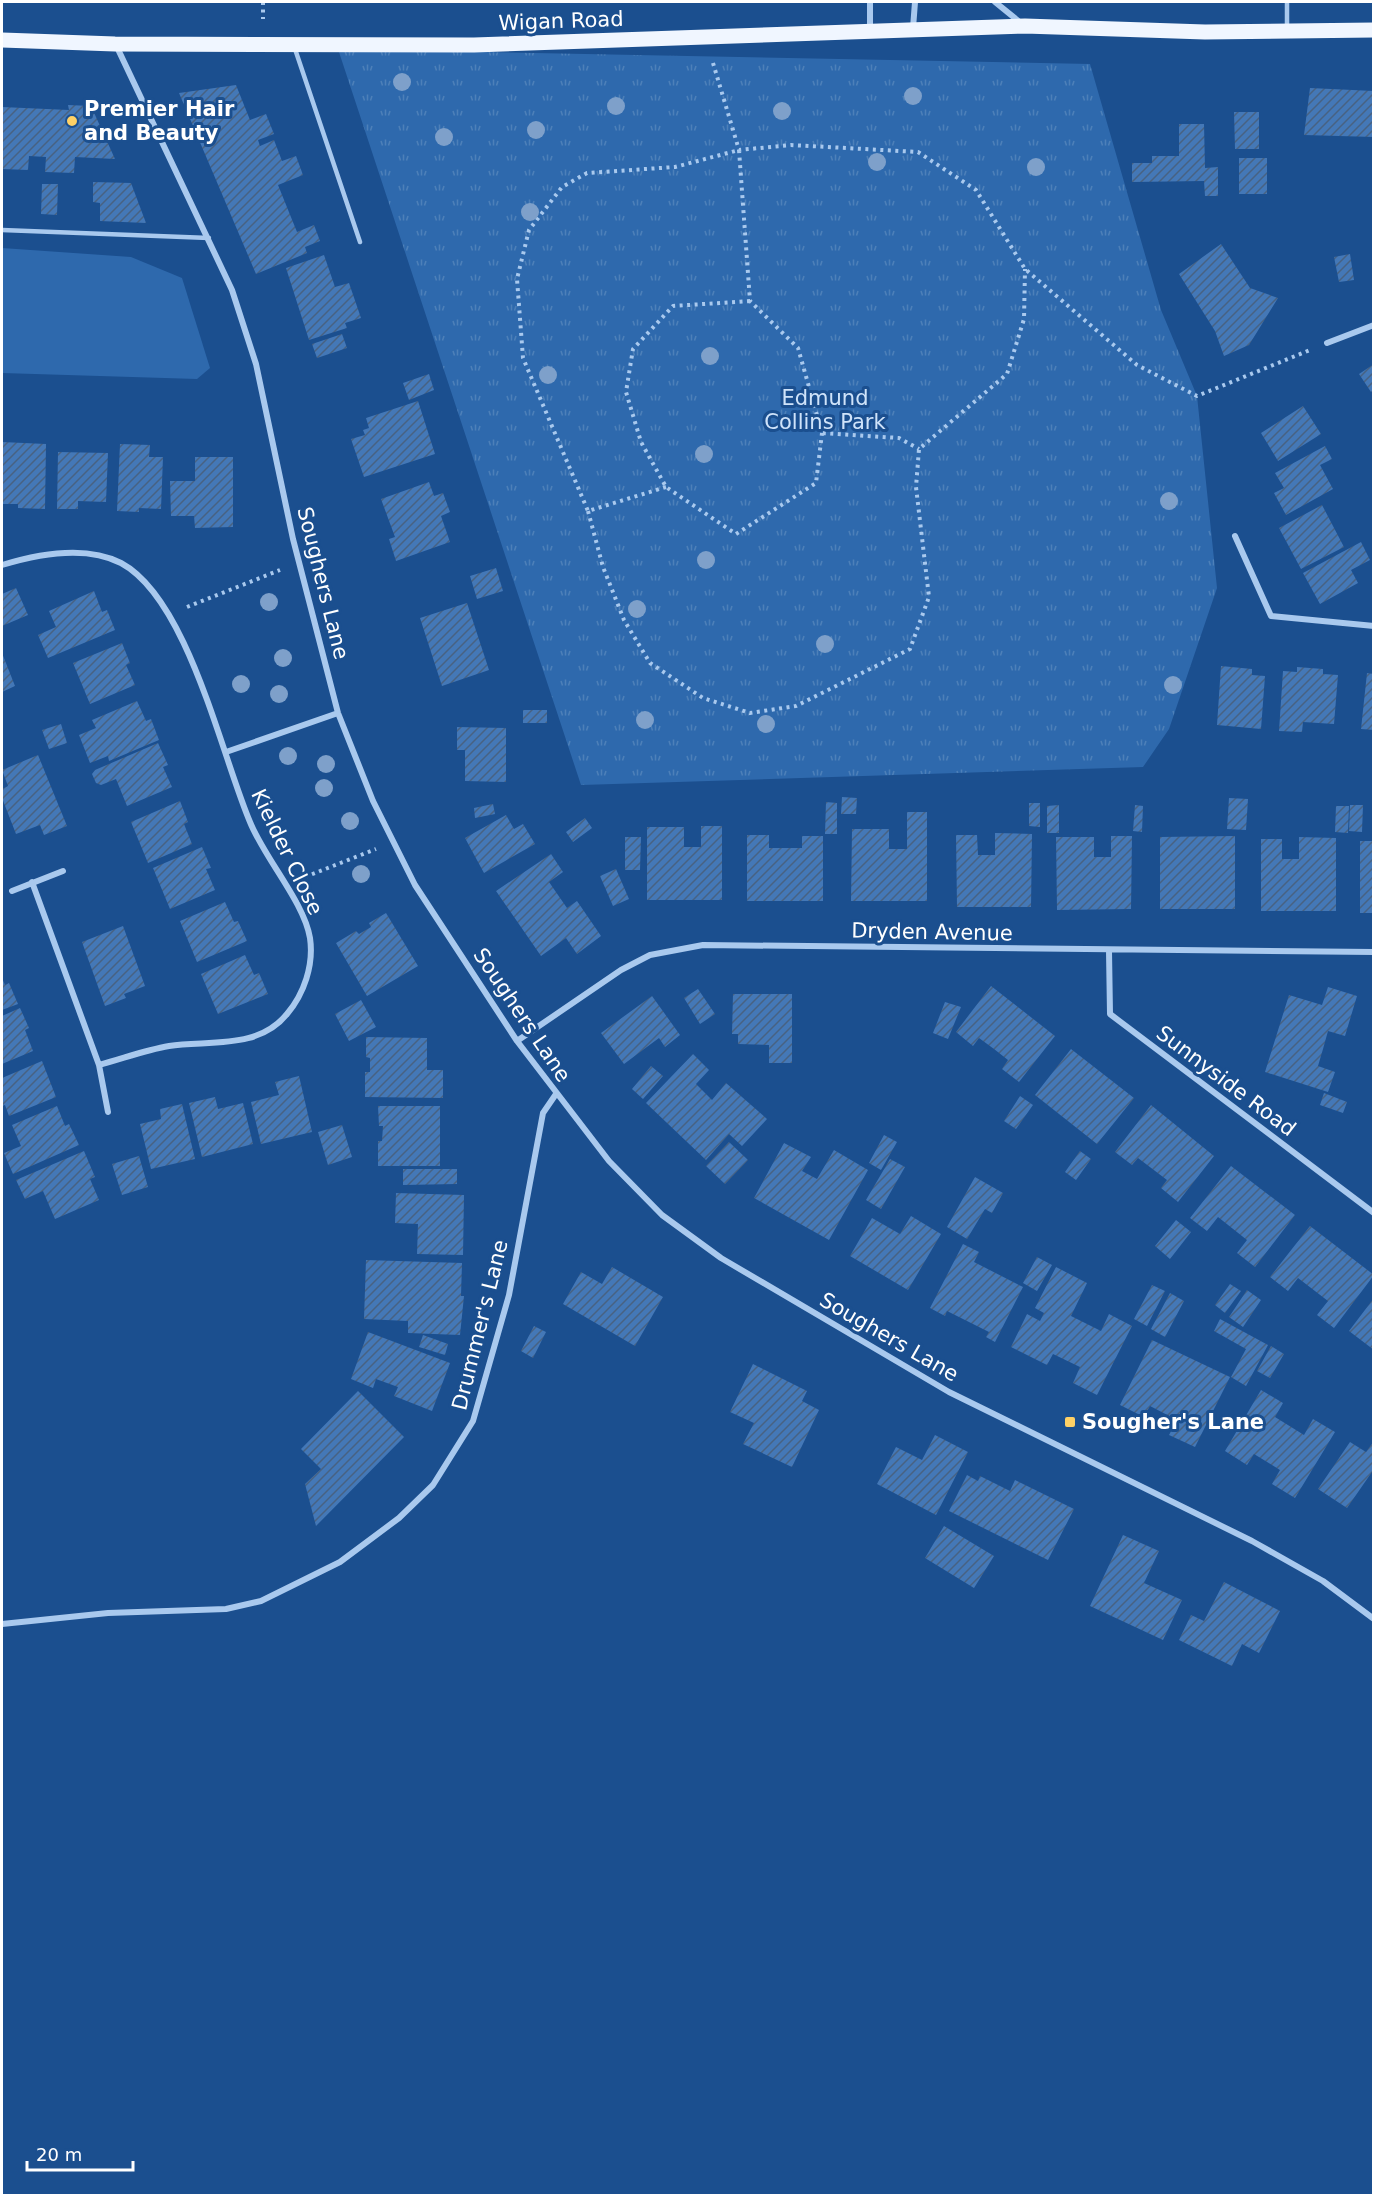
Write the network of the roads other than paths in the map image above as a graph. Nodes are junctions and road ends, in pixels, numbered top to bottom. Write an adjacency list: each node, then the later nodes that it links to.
1 (870, 2): 7 (street)
2 (915, 2): 6 (street)
3 (995, 2): 5 (street)
4 (1287, 2): 9 (lane)
5 (1025, 26): 6 (main road, Wigan Road); 9 (main road, Wigan Road)
6 (913, 28): 7 (main road, Wigan Road)
7 (870, 29): 12 (main road, Wigan Road)
8 (1374, 30): 9 (main road, Wigan Road)
9 (1287, 32)
10 (2, 40): 11 (main road, Wigan Road)
11 (115, 44): 12 (main road, Wigan Road); 14 (street, Soughers Lane)
12 (293, 44): 15 (lane)
13 (2, 230): 14 (lane)
14 (209, 238): 21 (street, Soughers Lane)
15 (360, 242)
16 (1374, 325): 17 (street)
17 (1327, 343)
18 (1235, 536): 20 (street)
19 (2, 565): 22 (street, Kielder Close)
20 (1374, 626)
21 (338, 713): 22 (street); 28 (street, Soughers Lane)
22 (226, 752): 29 (street, Kielder Close)
23 (63, 871): 24 (street)
24 (32, 882): 25 (street); 29 (street)
25 (12, 891)
26 (1109, 951): 27 (street, Dryden Avenue); 28 (street, Dryden Avenue); 32 (street, Sunnyside Road)
27 (1374, 952)
28 (517, 1041): 30 (street, Soughers Lane)
29 (99, 1065): 31 (street)
30 (556, 1094): 33 (street, Soughers Lane); 34 (street, Drummer's Lane)
31 (108, 1112)
32 (1374, 1213)
33 (1374, 1619)
34 (2, 1624)

